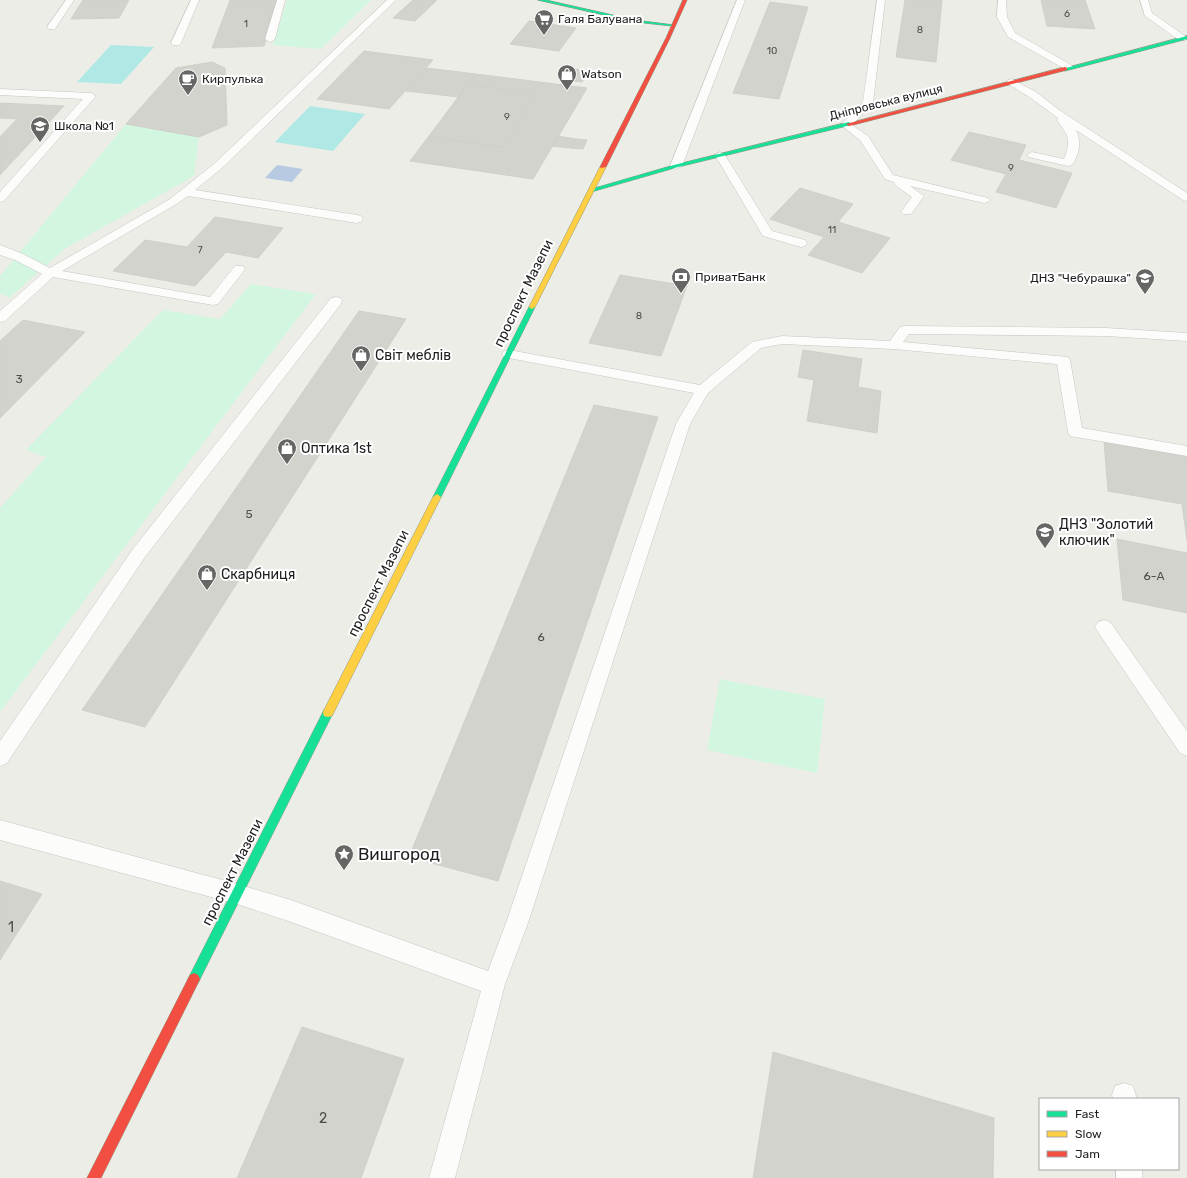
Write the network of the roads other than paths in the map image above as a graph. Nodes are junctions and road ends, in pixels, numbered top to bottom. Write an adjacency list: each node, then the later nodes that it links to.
1 (70, 0): 12 (lane)
2 (195, 0): 15 (lane)
3 (281, 0): 14 (lane)
4 (392, 0): 26 (lane)
5 (540, 0): 11 (street)
6 (685, 0): 11 (street, проспект Мазепи)
7 (741, 0): 23 (lane)
8 (881, 0): 20 (lane)
9 (1002, 0): 16 (lane)
10 (1144, 0): 13 (lane)
11 (672, 25): 25 (street, проспект Мазепи)
12 (52, 26)
13 (1184, 38): 16 (street, Дніпровська вулиця)
14 (270, 39)
15 (176, 43)
16 (1068, 67): 17 (street, Дніпровська вулиця)
17 (1012, 82): 19 (lane); 20 (street, Дніпровська вулиця)
18 (0, 92): 28 (lane)
19 (1055, 112): 22 (lane); 27 (lane)
20 (846, 125): 21 (street, Дніпровська вулиця); 24 (lane)
21 (720, 155): 23 (street, Дніпровська вулиця); 32 (lane)
22 (1032, 155)
23 (676, 166): 25 (street, Дніпровська вулиця)
24 (889, 177): 29 (lane); 30 (lane)
25 (591, 190): 40 (street, проспект Мазепи)
26 (185, 192): 31 (lane); 35 (lane)
27 (1187, 198)
28 (0, 199)
29 (984, 200)
30 (907, 212)
31 (357, 219)
32 (801, 243)
33 (0, 249): 35 (lane)
34 (239, 268): 35 (lane)
35 (50, 273): 37 (lane)
36 (336, 301): 45 (lane)
37 (0, 318)
38 (1187, 337): 39 (lane)
39 (894, 345): 41 (lane); 42 (lane)
40 (509, 354): 41 (lane); 47 (street, проспект Мазепи)
41 (704, 390): 48 (lane)
42 (1187, 451)
43 (1104, 627): 44 (lane)
44 (1187, 747)
45 (0, 757)
46 (0, 830): 47 (lane)
47 (237, 894): 48 (lane); 49 (street, проспект Мазепи)
48 (494, 984): 50 (lane)
49 (94, 1178)
50 (442, 1178)

